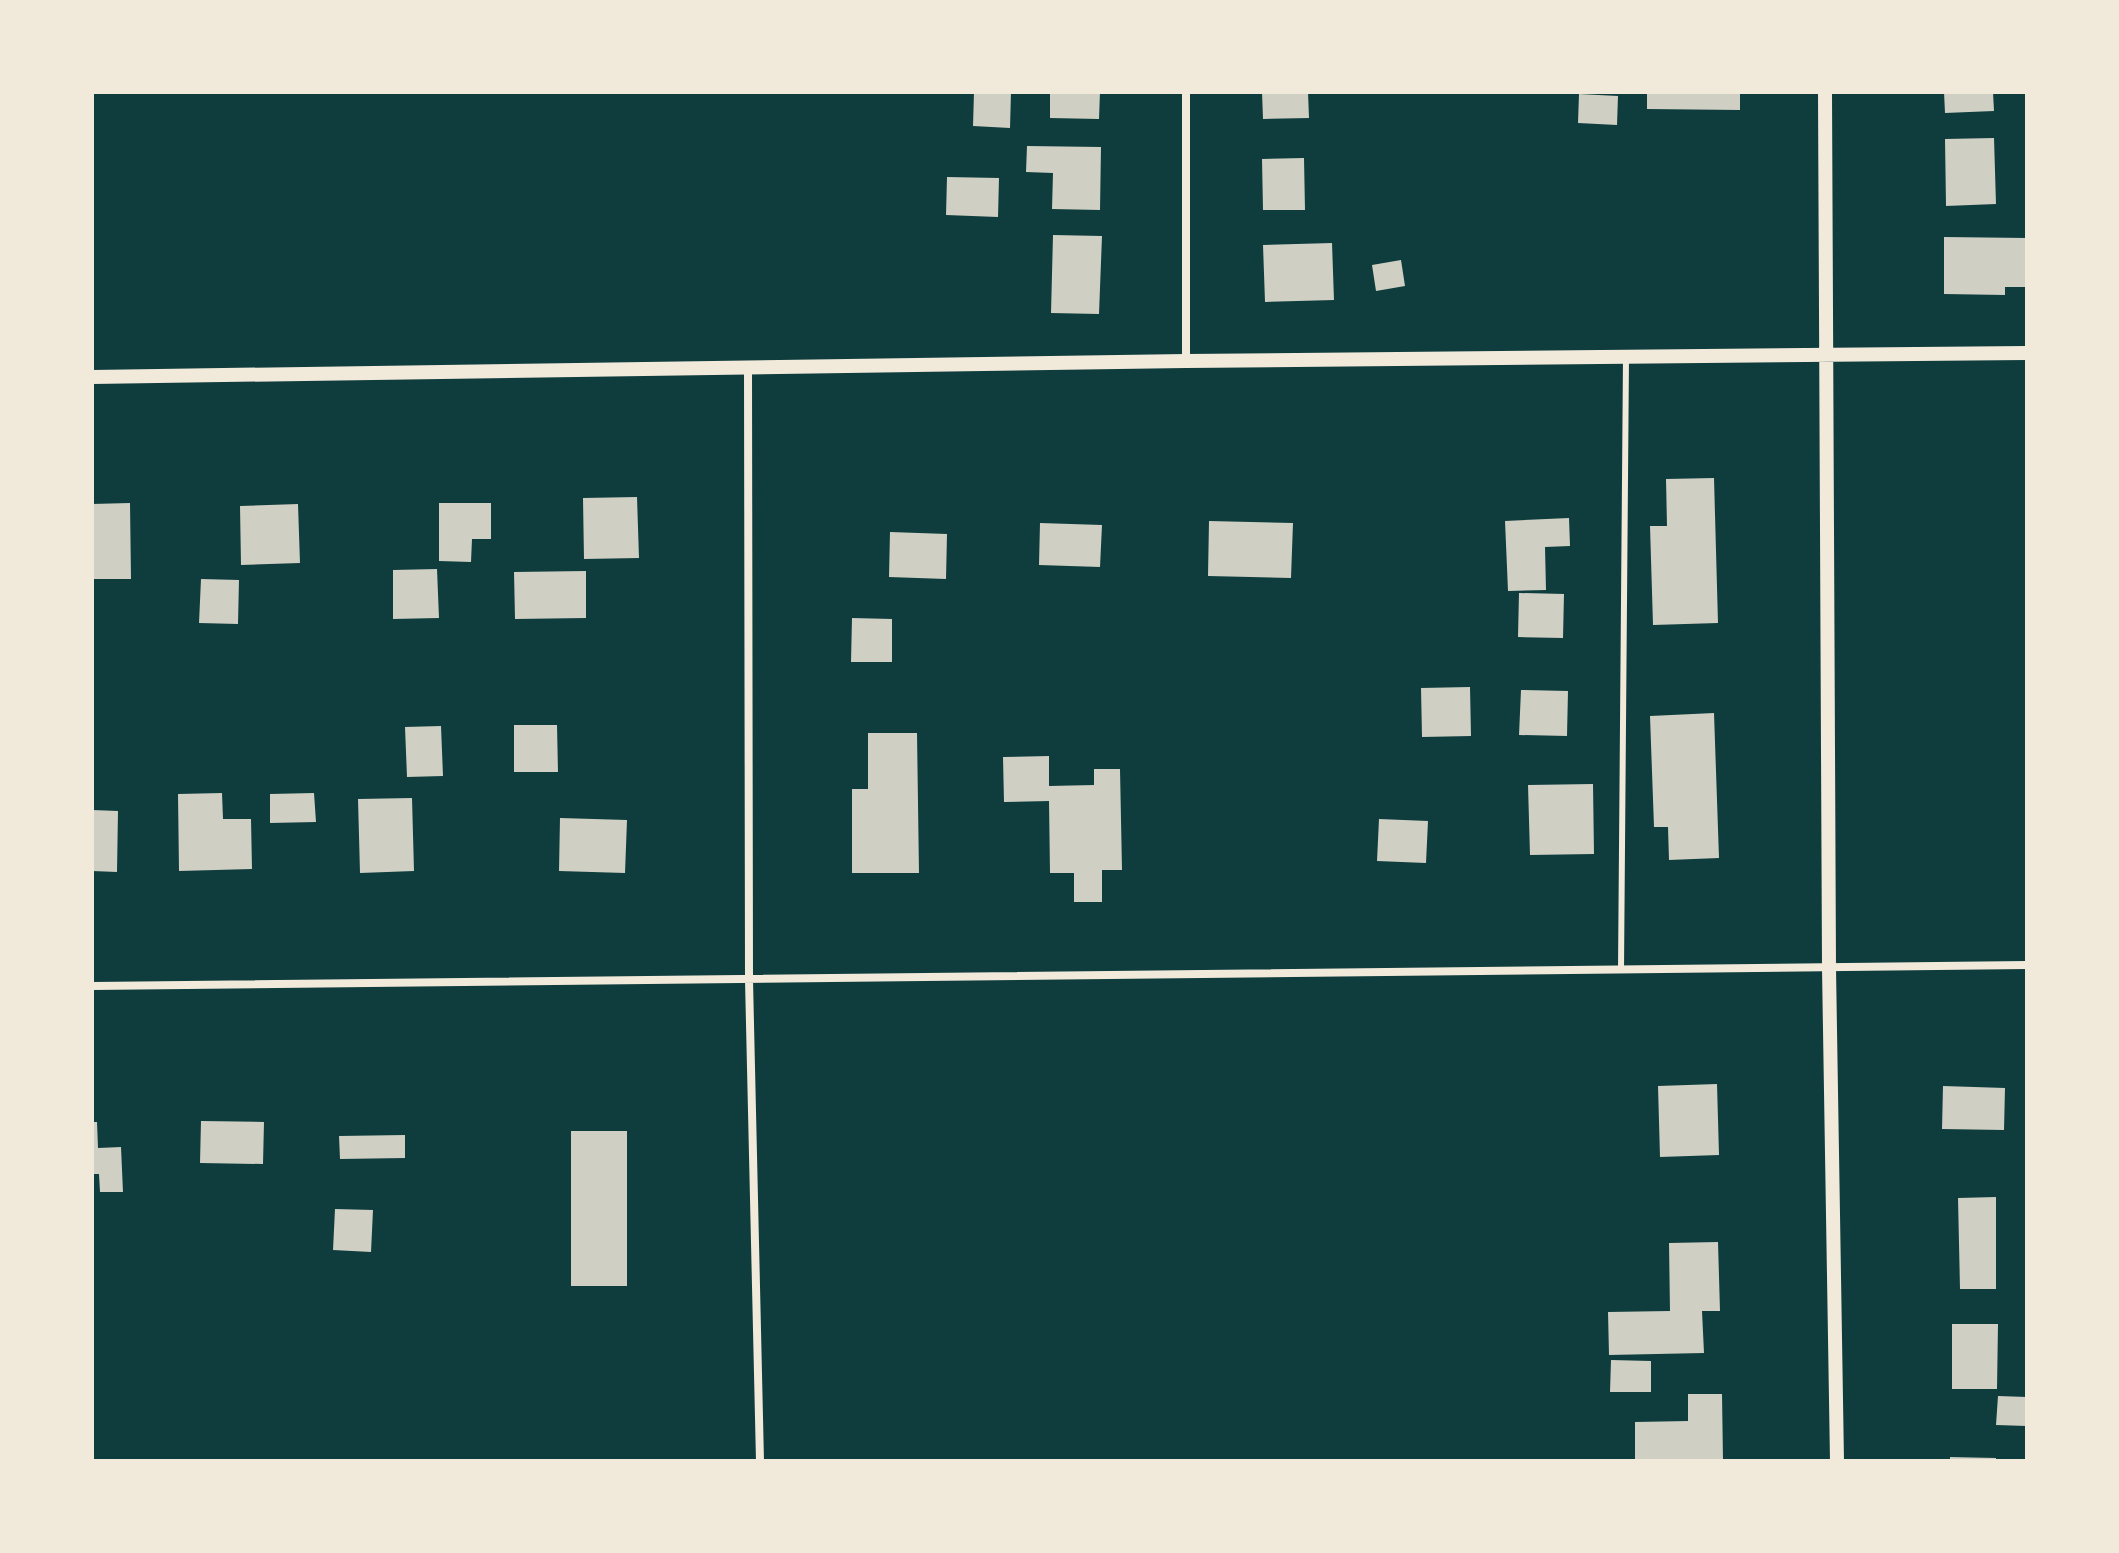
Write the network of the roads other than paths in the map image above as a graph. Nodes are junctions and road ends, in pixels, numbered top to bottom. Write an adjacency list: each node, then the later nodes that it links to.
1 (1186, 92): 6 (street)
2 (1825, 92): 4 (street)
3 (2027, 353): 4 (street)
4 (1827, 355): 5 (street); 10 (street)
5 (1626, 357): 6 (street); 11 (lane)
6 (1186, 361): 7 (street)
7 (748, 367): 8 (street); 12 (street)
8 (92, 377)
9 (2027, 965): 10 (street)
10 (1829, 968): 11 (street); 15 (street)
11 (1621, 970): 12 (street)
12 (749, 980): 13 (street); 14 (street)
13 (92, 986)
14 (760, 1461)
15 (1837, 1461)

